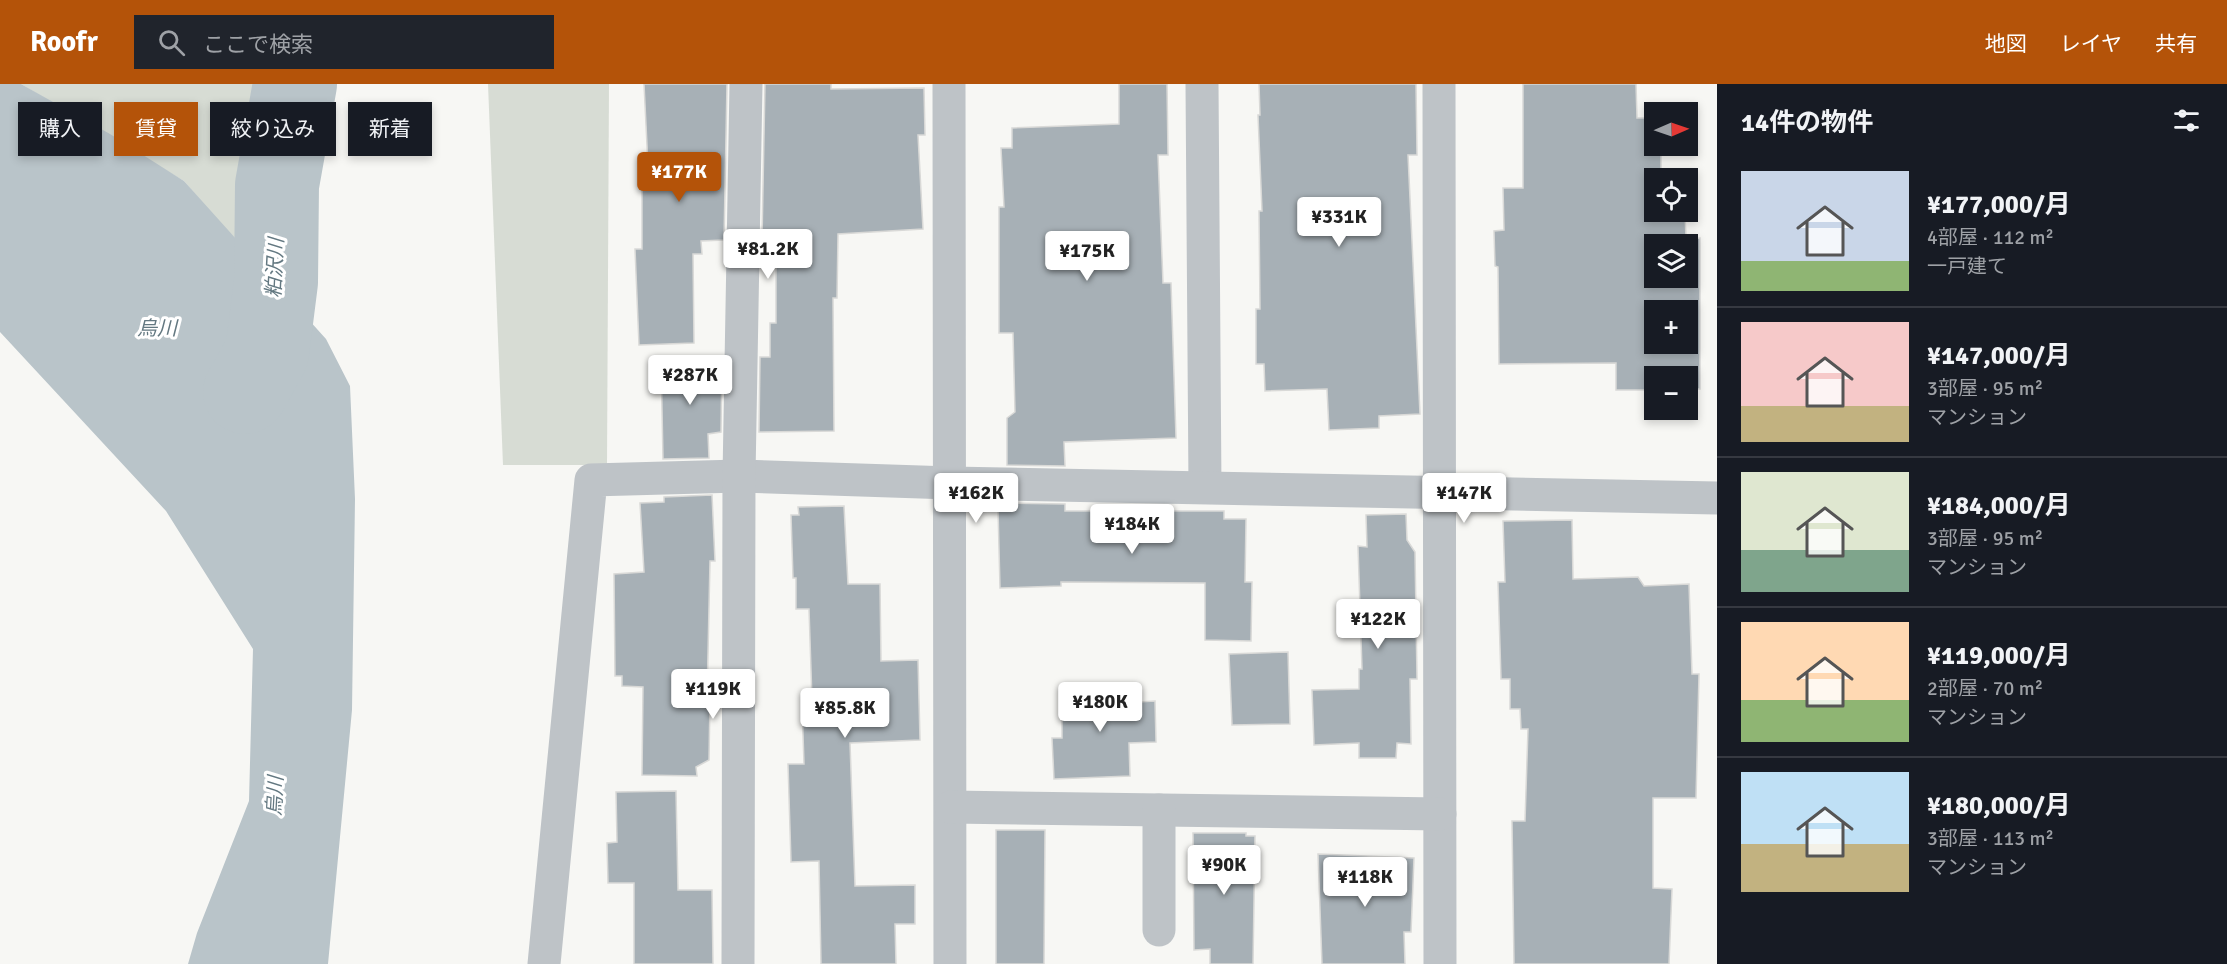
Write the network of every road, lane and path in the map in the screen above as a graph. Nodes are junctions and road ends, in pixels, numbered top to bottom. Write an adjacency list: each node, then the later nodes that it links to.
1 (746, 84): 5 (street)
2 (949, 84): 6 (street)
3 (1202, 84): 7 (street)
4 (1439, 84): 8 (street)
5 (740, 476): 6 (street); 14 (street); 15 (street)
6 (951, 483): 7 (street); 10 (street)
7 (1205, 487): 8 (street)
8 (1439, 494): 9 (street); 12 (street)
9 (1717, 498)
10 (951, 807): 11 (street); 16 (street)
11 (1159, 810): 12 (street); 13 (street)
12 (1440, 814): 17 (street)
13 (1159, 930)
14 (544, 964)
15 (738, 964)
16 (950, 964)
17 (1440, 964)

